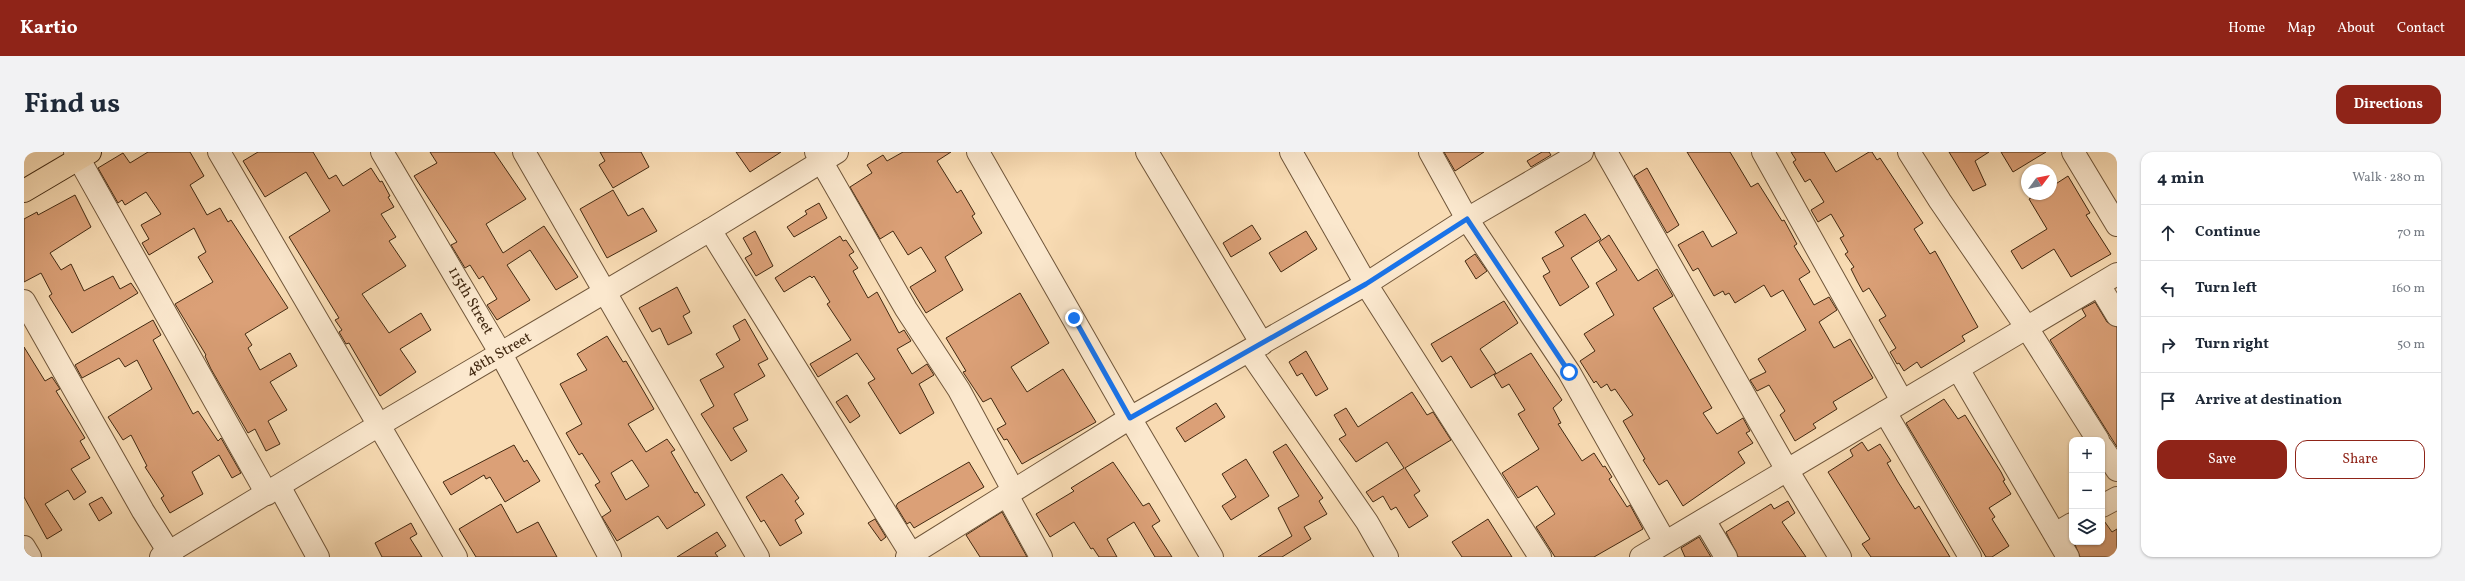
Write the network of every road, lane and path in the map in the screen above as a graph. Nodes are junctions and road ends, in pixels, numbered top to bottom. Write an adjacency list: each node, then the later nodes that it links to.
1 (219, 152): 30 (street)
2 (382, 152): 26 (street, 115th Street)
3 (524, 152): 21 (street)
4 (978, 152): 29 (street)
5 (1148, 152): 25 (street)
6 (1291, 152): 20 (street)
7 (1430, 152): 16 (street)
8 (1582, 152): 16 (street)
9 (1606, 152): 33 (street)
10 (1763, 152): 28 (street)
11 (1909, 152): 24 (street)
12 (2073, 152): 17 (street)
13 (82, 154): 15 (main road); 35 (street)
14 (825, 155): 18 (street, 48th Street); 36 (street)
15 (24, 191)
16 (1467, 219): 20 (street); 41 (street)
17 (2117, 226)
18 (710, 230): 21 (street, 48th Street); 44 (street)
19 (2108, 280): 23 (street); 24 (street)
20 (1366, 284): 25 (street); 53 (street)
21 (607, 292): 26 (street, 48th Street); 49 (street)
22 (24, 302): 43 (street)
23 (2117, 315)
24 (2027, 328): 27 (street); 31 (street)
25 (1256, 347): 29 (street); 52 (street)
26 (501, 354): 30 (street, 48th Street); 48 (street, 115th Street)
27 (1958, 369): 28 (street); 40 (street)
28 (1893, 407): 33 (street); 57 (street)
29 (1130, 418): 36 (street); 51 (street)
30 (379, 425): 35 (street, 48th Street); 47 (street)
31 (2096, 437)
32 (2105, 452): 34 (street)
33 (1787, 470): 39 (street); 56 (street)
34 (2117, 470)
35 (273, 490): 43 (street, 48th Street); 46 (street)
36 (1010, 493): 44 (street); 50 (street)
37 (2117, 498): 38 (street)
38 (2105, 504)
39 (1704, 520): 41 (street); 55 (street)
40 (2063, 529): 58 (street)
41 (1665, 542): 54 (street)
42 (24, 547): 45 (street)
43 (167, 555)
44 (910, 556)
45 (30, 557)
46 (318, 557)
47 (456, 557)
48 (610, 557)
49 (758, 557)
50 (1041, 557)
51 (1212, 557)
52 (1387, 557)
53 (1540, 557)
54 (1642, 557)
55 (1726, 557)
56 (1840, 557)
57 (1970, 557)
58 (2068, 557)

